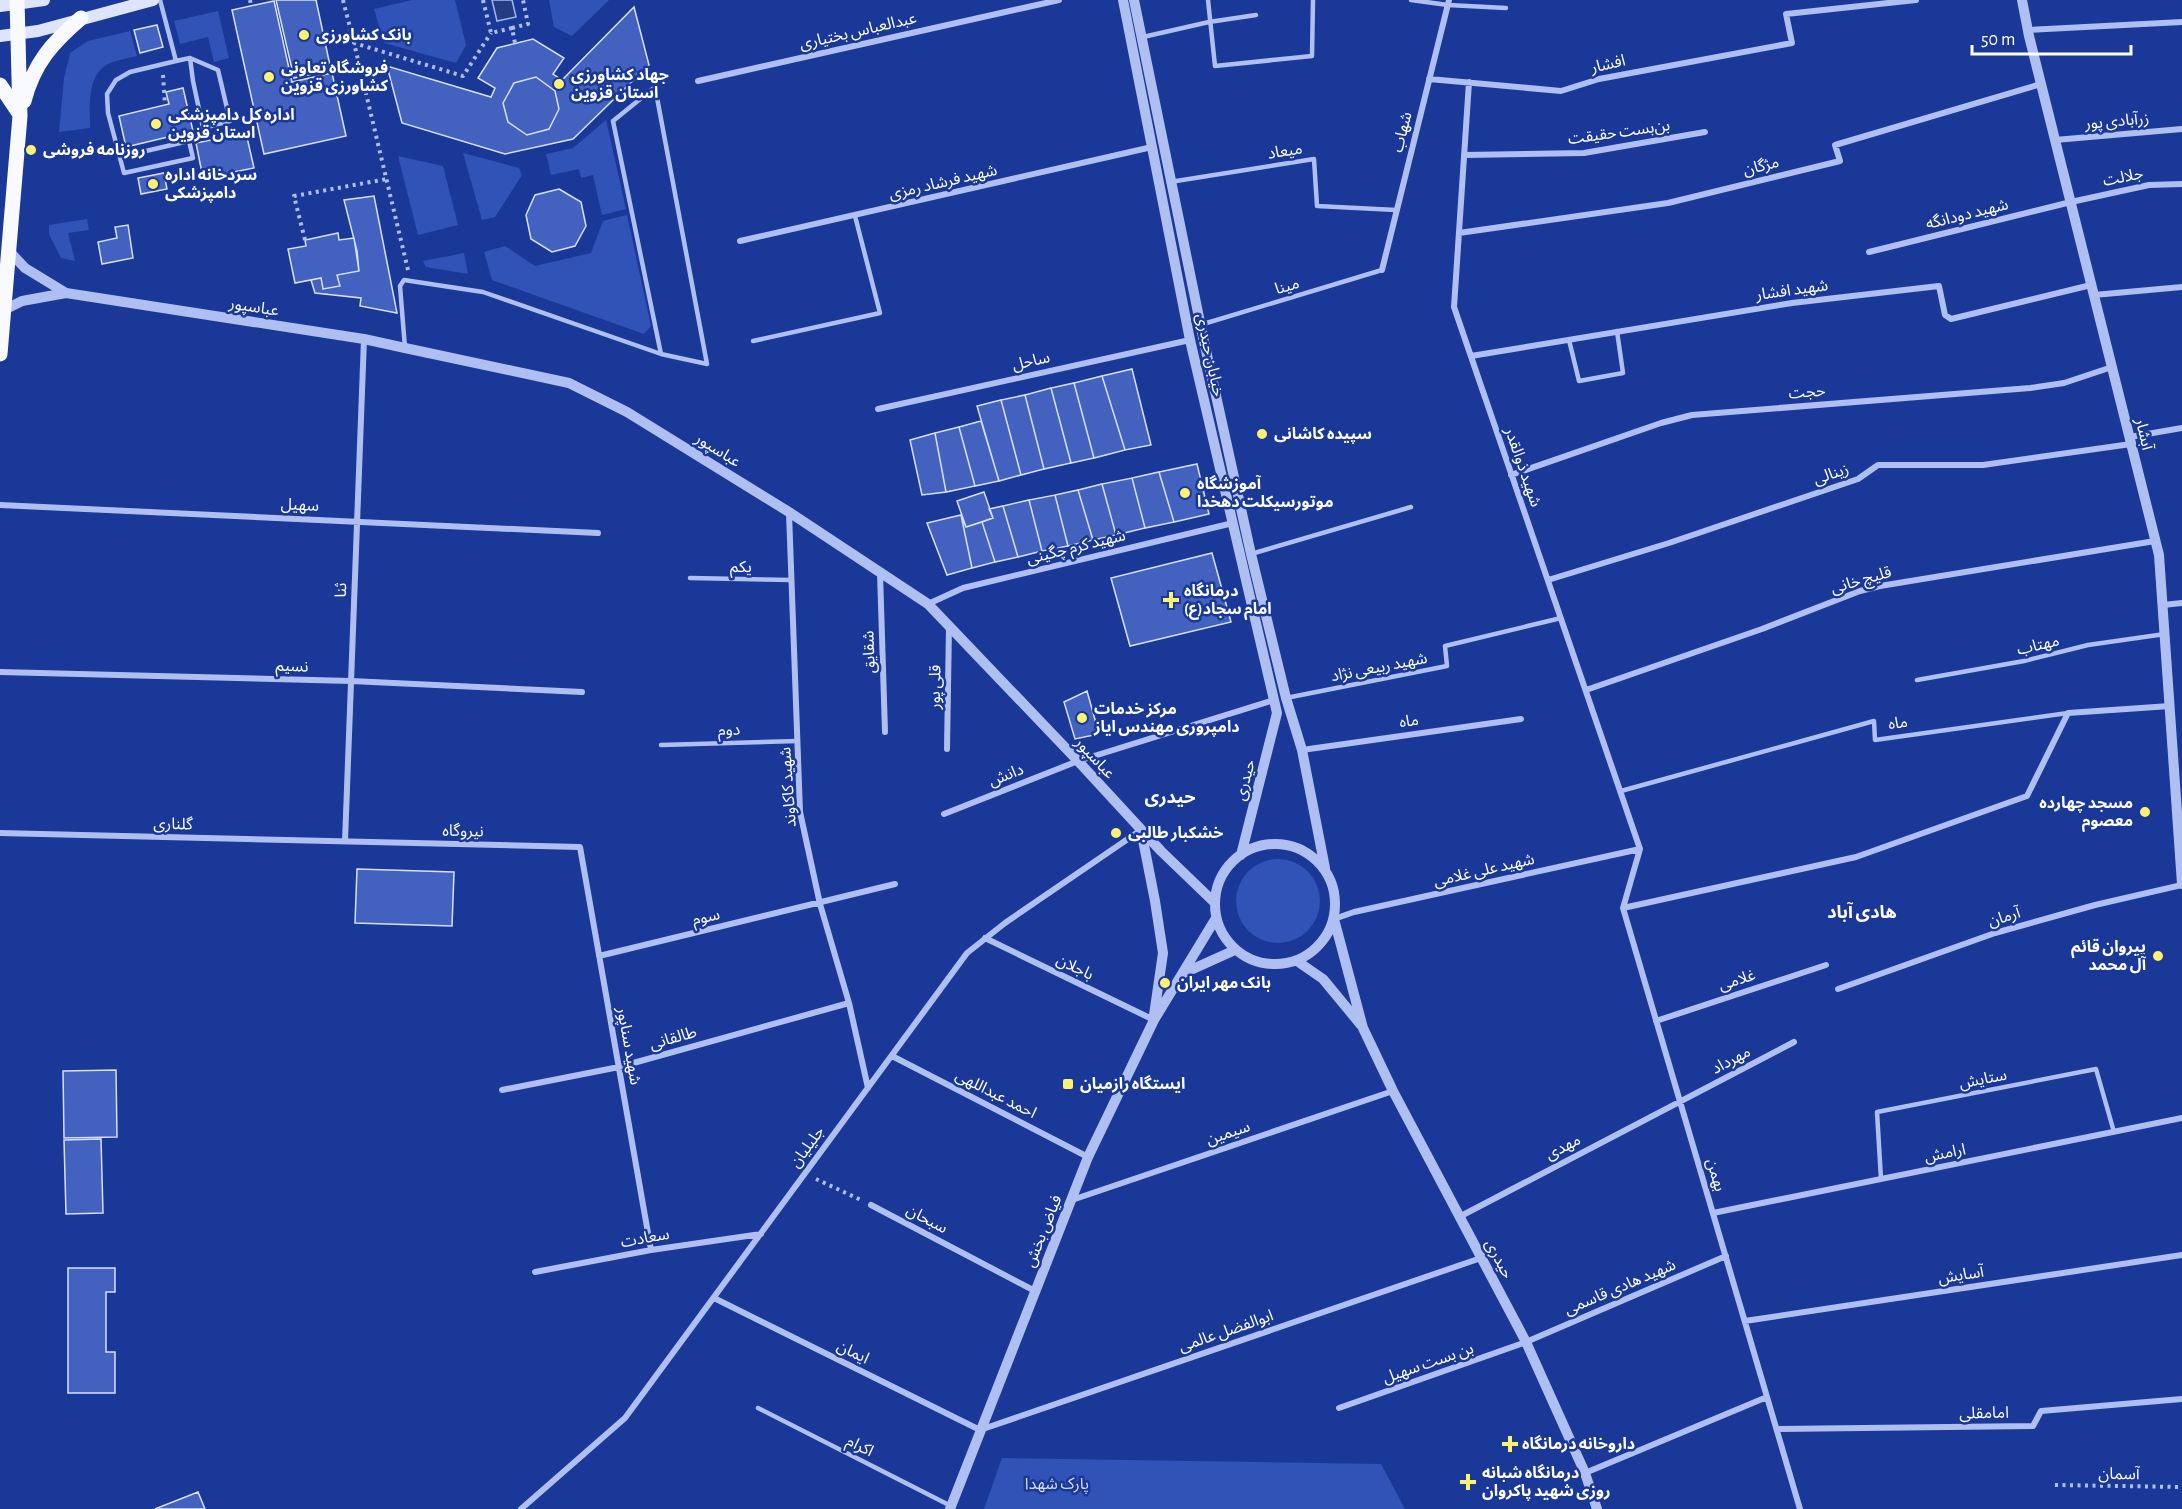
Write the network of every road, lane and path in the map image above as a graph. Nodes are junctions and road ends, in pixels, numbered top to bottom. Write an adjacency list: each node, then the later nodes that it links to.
1 (44, 0): 15 (main road)
2 (153, 0): 21 (main road)
3 (160, 0): 33 (lane)
4 (343, 0): 30 (path)
5 (483, 0): 27 (path)
6 (523, 0): 24 (path)
7 (1059, 0): 35 (street, عبدالعباس بختیاری)
8 (1123, 0): 44 (street, خیابان حیدری)
9 (1134, 0): 29 (street, خیابان حیدری)
10 (1208, 0): 22 (lane)
11 (1313, 0): 22 (lane)
12 (1411, 0): 16 (lane)
13 (1916, 0): 17 (street)
14 (2022, 0): 25 (street, آبشار)
15 (17, 2): 18 (main road); 26 (main road)
16 (1449, 3): 19 (lane); 34 (street, شهاب)
17 (1870, 3): 36 (street, افشار)
18 (0, 6)
19 (1506, 8)
20 (1256, 15): 22 (lane)
21 (81, 18): 26 (main road); 40 (main road)
22 (1209, 22): 29 (lane)
23 (2182, 22): 25 (street)
24 (512, 28): 27 (path); 31 (path)
25 (2028, 30): 37 (street, آبشار)
26 (19, 33): 28 (main road); 40 (main road)
27 (491, 33): 30 (path)
28 (0, 36)
29 (1140, 37): 48 (street, خیابان حیدری)
30 (354, 43): 47 (path)
31 (515, 43)
32 (190, 58): 32 (lane); 33 (lane)
33 (176, 61): 39 (path); 46 (lane)
34 (1429, 79): 36 (street, افشار); 51 (street, شهاب)
35 (698, 81)
36 (1469, 82): 45 (street, شهید ذوالقدر)
37 (2041, 84): 43 (street, آبشار); 53 (street, مژگان)
38 (0, 85): 40 (main road)
39 (165, 105)
40 (20, 116): 56 (main road)
41 (2182, 129): 43 (street, زرآبادی پور)
42 (1705, 132): 45 (street, بن‌بست حقیقت)
43 (2055, 140): 50 (street, آبشار)
44 (1152, 147): 52 (street, شهید فرشاد رمزی); 67 (street, خیابان حیدری)
45 (1464, 155): 53 (street, شهید ذوالقدر)
46 (120, 157): 46 (lane)
47 (387, 179): 54 (path); 59 (path)
48 (1170, 182): 51 (lane, میعاد); 64 (street, خیابان حیدری)
49 (2182, 184): 50 (street, جلالت)
50 (2071, 202): 57 (street, شهید دودانگه); 61 (street, آبشار)
51 (1396, 210): 58 (street, شهاب)
52 (855, 216): 55 (street, شهید فرشاد رمزی); 69 (lane)
53 (1459, 233): 73 (street, شهید ذوالقدر)
54 (305, 240)
55 (740, 242)
56 (10, 252): 62 (street); 63 (main road)
57 (1869, 252)
58 (1382, 270): 64 (lane, مینا)
59 (411, 281): 70 (lane); 72 (lane)
60 (2182, 287): 61 (street)
61 (2093, 290): 65 (street, شهید افشار); 74 (street, آبشار)
62 (66, 292): 63 (street); 66 (street, عباسپور)
63 (4, 310): 71 (main road)
64 (1200, 324): 86 (street, خیابان حیدری)
65 (1617, 331): 68 (street, شهید افشار); 68 (lane)
66 (364, 339): 70 (street, عباسپور); 82 (street, ثنا)
67 (1190, 340): 75 (street, ساحل); 83 (street, خیابان حیدری)
68 (1569, 340): 73 (street, شهید افشار)
69 (753, 341)
70 (405, 348): 81 (street, عباسپور)
71 (0, 354)
72 (661, 354): 72 (lane)
73 (1471, 357): 78 (street, شهید ذوالقدر)
74 (2112, 368): 77 (street, آبشار); 78 (street, حجت)
75 (878, 409)
76 (2182, 428): 77 (street, زینالی)
77 (2131, 440): 85 (street, آبشار); 90 (street, زینالی)
78 (1511, 475): 90 (street, شهید ذوالقدر)
79 (0, 505): 82 (street, سهیل)
80 (1411, 507): 86 (lane)
81 (789, 512): 87 (street, عباسپور); 89 (street, شهید کاکاوند)
82 (357, 521): 84 (street, سهیل); 99 (street, ثنا)
83 (1233, 523): 92 (street, شهید کرم چگینی); 103 (street, خیابان حیدری)
84 (598, 533)
85 (2155, 541): 93 (street, آبشار); 100 (street, قلیچ خانی)
86 (1251, 554): 102 (street, خیابان حیدری)
87 (880, 572): 92 (street, عباسپور); 108 (street, شقایق)
88 (690, 578): 89 (lane, یکم)
89 (792, 580): 109 (street, شهید کاکاوند)
90 (1548, 580): 94 (street, شهید ذوالقدر)
91 (2182, 603): 93 (street)
92 (927, 604): 95 (street, عباسپور)
93 (2163, 605): 96 (street, آبشار)
94 (1561, 618): 100 (street, شهید ذوالقدر); 102 (lane, شهید ربیعی نژاد)
95 (949, 626): 112 (street, قلی پور); 114 (street, عباسپور)
96 (2164, 634): 98 (lane, مهتاب); 104 (street, آبشار)
97 (0, 672): 99 (street, نسیم)
98 (1917, 680)
99 (351, 681): 101 (street, نسیم); 119 (street, ثنا)
100 (1586, 690): 115 (street, شهید ذوالقدر)
101 (582, 692)
102 (1286, 698): 113 (street, خیابان حیدری)
103 (1274, 700): 105 (street, خیابان حیدری); 114 (street, دانش)
104 (2170, 706): 106 (street, ماه); 110 (street, آبشار)
105 (1277, 713): 122 (street, حیدری)
106 (2068, 714): 115 (lane, ماه); 128 (street)
107 (1521, 719): 113 (street, ماه)
108 (885, 732)
109 (798, 741): 111 (lane, دوم); 127 (street, شهید کاکاوند)
110 (2177, 744): 125 (street, آبشار)
111 (661, 745)
112 (947, 749)
113 (1302, 750): 123 (street, خیابان حیدری)
114 (1078, 761): 116 (street, دانش); 117 (street, عباسپور)
115 (1621, 791): 121 (street, شهید ذوالقدر)
116 (944, 814)
117 (1141, 830): 126 (street, عباسپور); 131 (street, جلیلیان); 139 (street)
118 (0, 833): 119 (street, گلناری)
119 (345, 841): 120 (street, نیروگاه)
120 (580, 847): 133 (street, شهید سناپور)
121 (1640, 849): 128 (street); 130 (street, شهید علی غلامی)
122 (1241, 855): 123 (street); 126 (street)
123 (1325, 868): 130 (street)
124 (895, 884): 127 (street, سوم)
125 (2182, 884): 137 (street, آرمان)
126 (1215, 903): 129 (street)
127 (820, 904): 133 (street, سوم); 138 (street, شهید کاکاوند)
128 (1623, 908): 140 (street, بهمن)
129 (1216, 918): 132 (street); 136 (street, فیاض بخش)
130 (1335, 918): 134 (street); 141 (street)
131 (985, 938): 139 (street, باجلان); 143 (street, جلیلیان)
132 (1235, 950): 134 (street); 136 (street)
133 (599, 956): 144 (street, شهید سناپور)
134 (1297, 961): 141 (street)
135 (1826, 965): 140 (street, غلامی)
136 (1184, 973): 139 (street, فیاض بخش)
137 (1838, 989)
138 (849, 1002): 144 (street, طالقانی); 145 (street, شهید کاکاوند)
139 (1154, 1020): 151 (street, فیاض بخش)
140 (1656, 1021): 148 (street, بهمن)
141 (1363, 1028): 147 (street, حیدری)
142 (1794, 1042): 148 (street, مهرداد)
143 (892, 1056): 145 (street, جلیلیان); 151 (street, احمد عبداللهی)
144 (619, 1067): 146 (street, طالقانی); 159 (street, شهید سناپور)
145 (868, 1088): 152 (street, جلیلیان)
146 (502, 1090)
147 (1393, 1091): 154 (street, سیمین); 157 (street, حیدری)
148 (1680, 1102): 156 (street, بهمن); 157 (street, مهدی)
149 (2182, 1118): 150 (street, ارامش)
150 (2114, 1132): 153 (street, ارامش); 153 (lane, ستایش)
151 (1088, 1157): 154 (street, فیاض بخش)
152 (805, 1174): 155 (path); 158 (street, جلیلیان)
153 (1881, 1179): 156 (street, ارامش)
154 (1071, 1201): 164 (street, فیاض بخش)
155 (871, 1205): 164 (street, سبحان)
156 (1713, 1213): 161 (street, بهمن)
157 (1459, 1217): 162 (street, حیدری)
158 (761, 1234): 159 (street, سعادت); 165 (street, جلیلیان)
159 (651, 1250): 163 (street, سعادت)
160 (2182, 1255): 166 (street, آسایش)
161 (1725, 1256): 166 (street, بهمن); 167 (street, شهید هادی قاسمی)
162 (1481, 1258): 167 (street, حیدری); 173 (street, ابوالفضل عالمی)
163 (535, 1272)
164 (1035, 1291): 173 (street, فیاض بخش)
165 (714, 1298): 173 (street, ایمان); 178 (street, جلیلیان)
166 (1745, 1321): 168 (street, بهمن)
167 (1526, 1342): 171 (street, بن بست سهیل); 174 (street, حیدری)
168 (1767, 1397): 172 (street, بهمن); 174 (street)
169 (2182, 1399): 172 (street, امامقلی)
170 (758, 1408): 177 (lane, اکرام)
171 (1339, 1408)
172 (1777, 1429): 180 (street, بهمن)
173 (980, 1430): 177 (street, فیاض بخش)
174 (1585, 1473): 179 (street, حیدری)
175 (2055, 1485): 176 (path, آسمان)
176 (2182, 1487)
177 (951, 1508)
178 (521, 1509)
179 (1597, 1509)
180 (1800, 1509)

